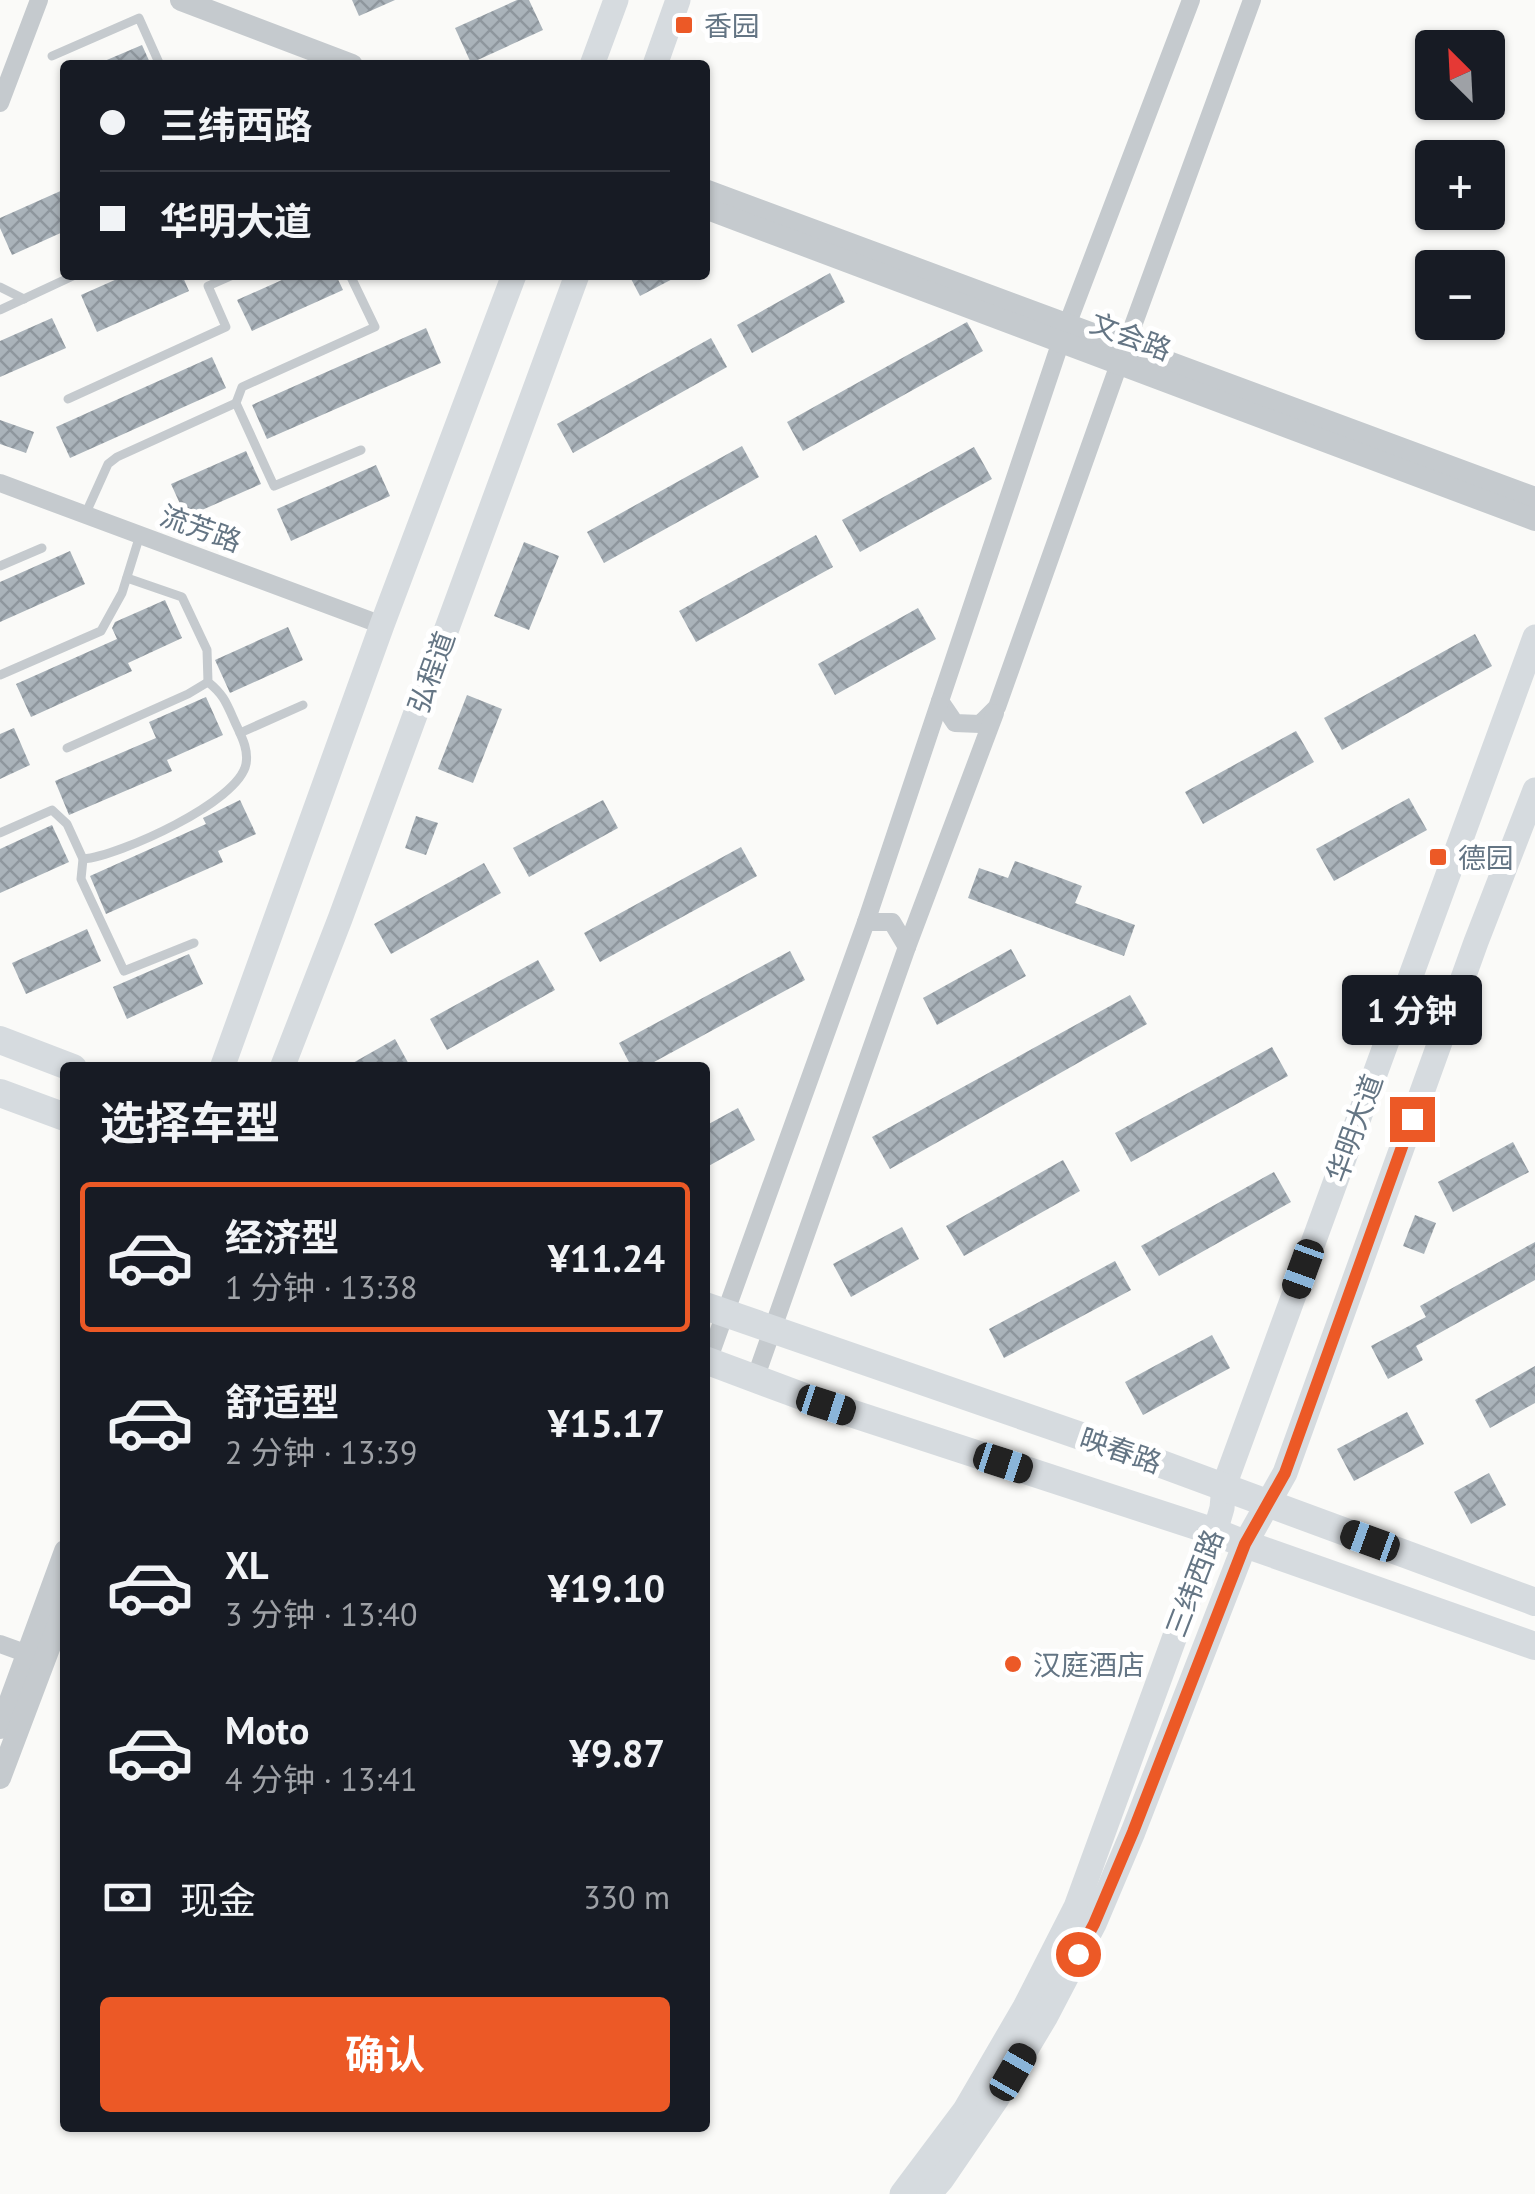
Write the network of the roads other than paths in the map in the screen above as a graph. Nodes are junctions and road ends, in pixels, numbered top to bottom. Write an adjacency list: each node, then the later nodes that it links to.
1 (39, 0): 12 (street)
2 (181, 0): 9 (street)
3 (616, 0): 10 (main road)
4 (678, 0): 11 (main road)
5 (1191, 0): 23 (street)
6 (1252, 0): 24 (street)
7 (52, 56): 8 (lane)
8 (158, 60)
9 (339, 60)
10 (594, 60)
11 (657, 60)
12 (0, 102)
13 (710, 192): 23 (street, 文会路)
14 (710, 210): 23 (street, 文会路)
15 (64, 280): 21 (lane)
16 (222, 280): 25 (lane)
17 (352, 280): 26 (lane)
18 (512, 280): 36 (main road)
19 (575, 280): 53 (main road, 弘程道)
20 (0, 287): 21 (lane)
21 (24, 299): 22 (lane)
22 (0, 310)
23 (1064, 333): 24 (street, 文会路); 40 (street)
24 (1123, 355): 29 (street, 文会路); 31 (street, 文会路); 42 (street)
25 (68, 399)
26 (236, 403): 27 (lane); 30 (lane)
27 (361, 450)
28 (0, 483): 30 (street, 流芳路)
29 (1535, 498)
30 (85, 515): 32 (street, 流芳路)
31 (1535, 520)
32 (140, 535): 35 (lane); 36 (street, 流芳路)
33 (42, 548): 34 (lane)
34 (0, 566)
35 (127, 578): 38 (lane); 39 (lane)
36 (382, 625): 52 (main road)
37 (1535, 637): 62 (main road, 华明大道)
38 (0, 675)
39 (208, 682): 43 (lane); 44 (lane)
40 (940, 701): 42 (street); 48 (street)
41 (303, 704): 43 (lane)
42 (998, 707): 50 (street)
43 (240, 733): 47 (lane)
44 (67, 748)
45 (1535, 790): 63 (main road, 华明大道)
46 (0, 833): 47 (lane)
47 (83, 859): 49 (lane)
48 (866, 922): 50 (street); 57 (street)
49 (194, 943)
50 (907, 946): 58 (street)
51 (0, 1040): 54 (main road)
52 (222, 1062)
53 (284, 1062)
54 (60, 1063)
55 (0, 1094): 56 (main road)
56 (60, 1115)
57 (714, 1309): 58 (main road, 映春路); 59 (street)
58 (771, 1330): 61 (street); 62 (main road, 映春路)
59 (710, 1334)
60 (710, 1362): 61 (main road, 映春路)
61 (756, 1379): 62 (main road, 映春路)
62 (1220, 1508): 63 (main road, 映春路); 63 (main road, 映春路); 72 (main road, 三纬西路)
63 (1256, 1524): 65 (main road, 映春路); 68 (main road, 映春路); 73 (main road, 三纬西路)
64 (60, 1570): 69 (street)
65 (1535, 1602)
66 (60, 1615): 69 (street)
67 (0, 1644): 69 (street)
68 (1535, 1646)
69 (37, 1658): 70 (street); 71 (street)
70 (0, 1728)
71 (0, 1778)
72 (902, 2194)
73 (929, 2194)

